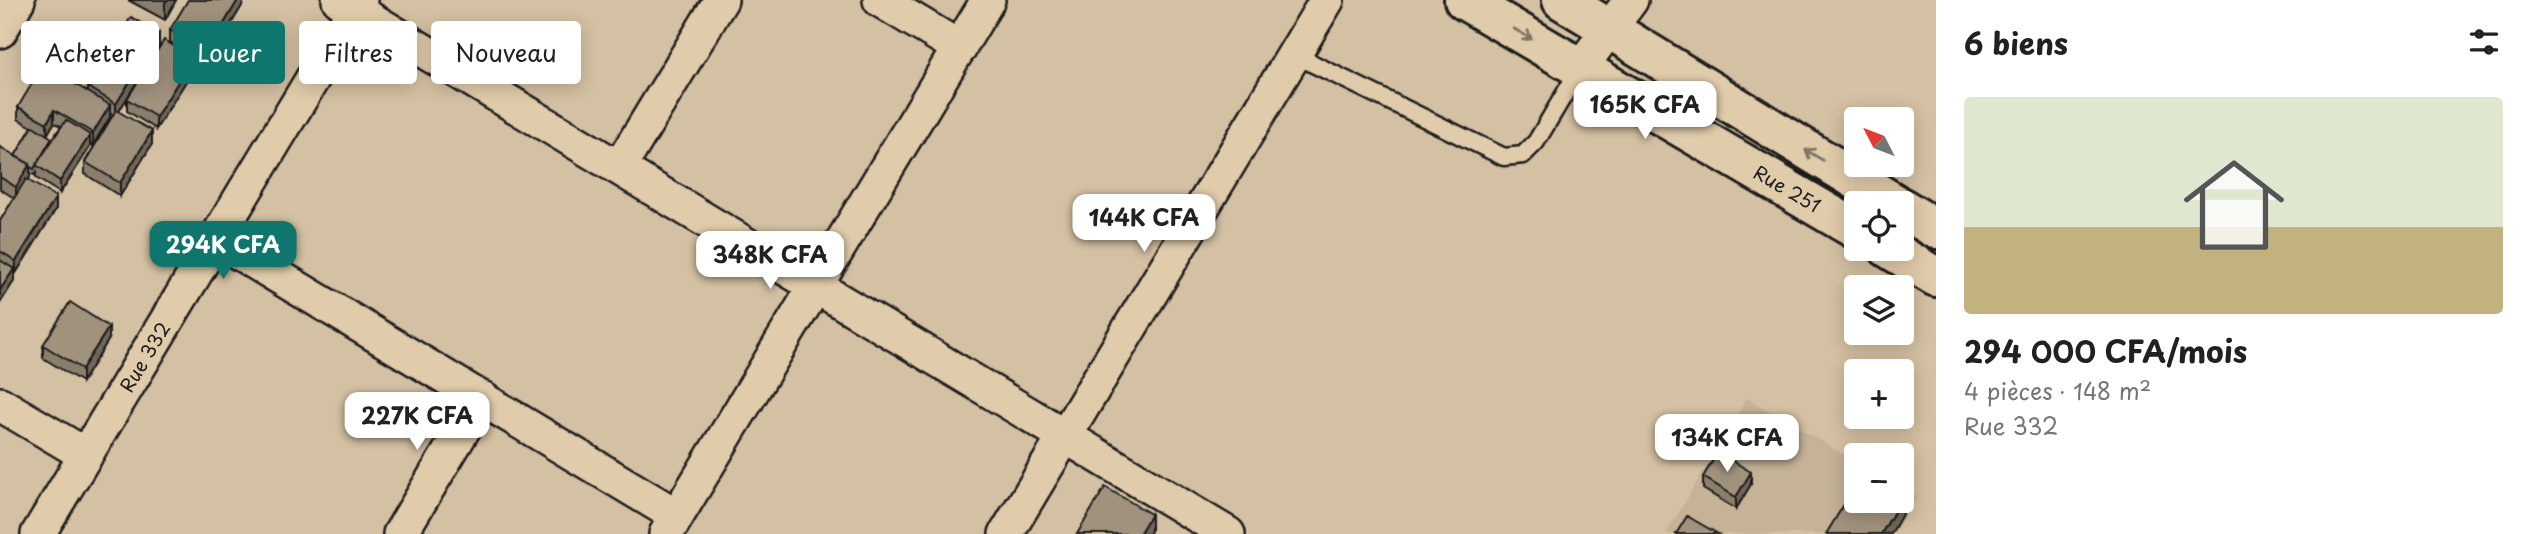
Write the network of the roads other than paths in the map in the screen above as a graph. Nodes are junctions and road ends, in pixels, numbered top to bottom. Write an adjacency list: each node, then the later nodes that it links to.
1 (18, 0): 11 (street)
2 (721, 0): 15 (street)
3 (880, 0): 12 (street)
4 (988, 0): 12 (street)
5 (1326, 0): 13 (street)
6 (1464, 0): 14 (main road, Rue 251, one-way to 14)
7 (1562, 0): 10 (main road)
8 (1630, 0): 10 (street)
9 (351, 3): 15 (street); 20 (street, Rue 332)
10 (1608, 30): 14 (street); 16 (main road, one-way to 10)
11 (0, 31)
12 (960, 48): 23 (street)
13 (1295, 55): 14 (lane); 26 (street)
14 (1580, 68): 18 (main road, Rue 251)
15 (620, 169): 23 (street)
16 (1874, 191)
17 (1914, 215): 19 (main road)
18 (1844, 222)
19 (1936, 229)
20 (216, 239): 24 (street); 27 (street, Rue 332)
21 (1910, 261): 22 (main road)
22 (1936, 276)
23 (816, 287): 26 (street); 28 (street)
24 (482, 398): 28 (street); 30 (street)
25 (0, 404): 27 (street)
26 (1065, 436): 31 (street); 32 (street)
27 (86, 455): 29 (street, Rue 332)
28 (672, 525)
29 (38, 534)
30 (400, 534)
31 (1006, 534)
32 (1228, 534)

